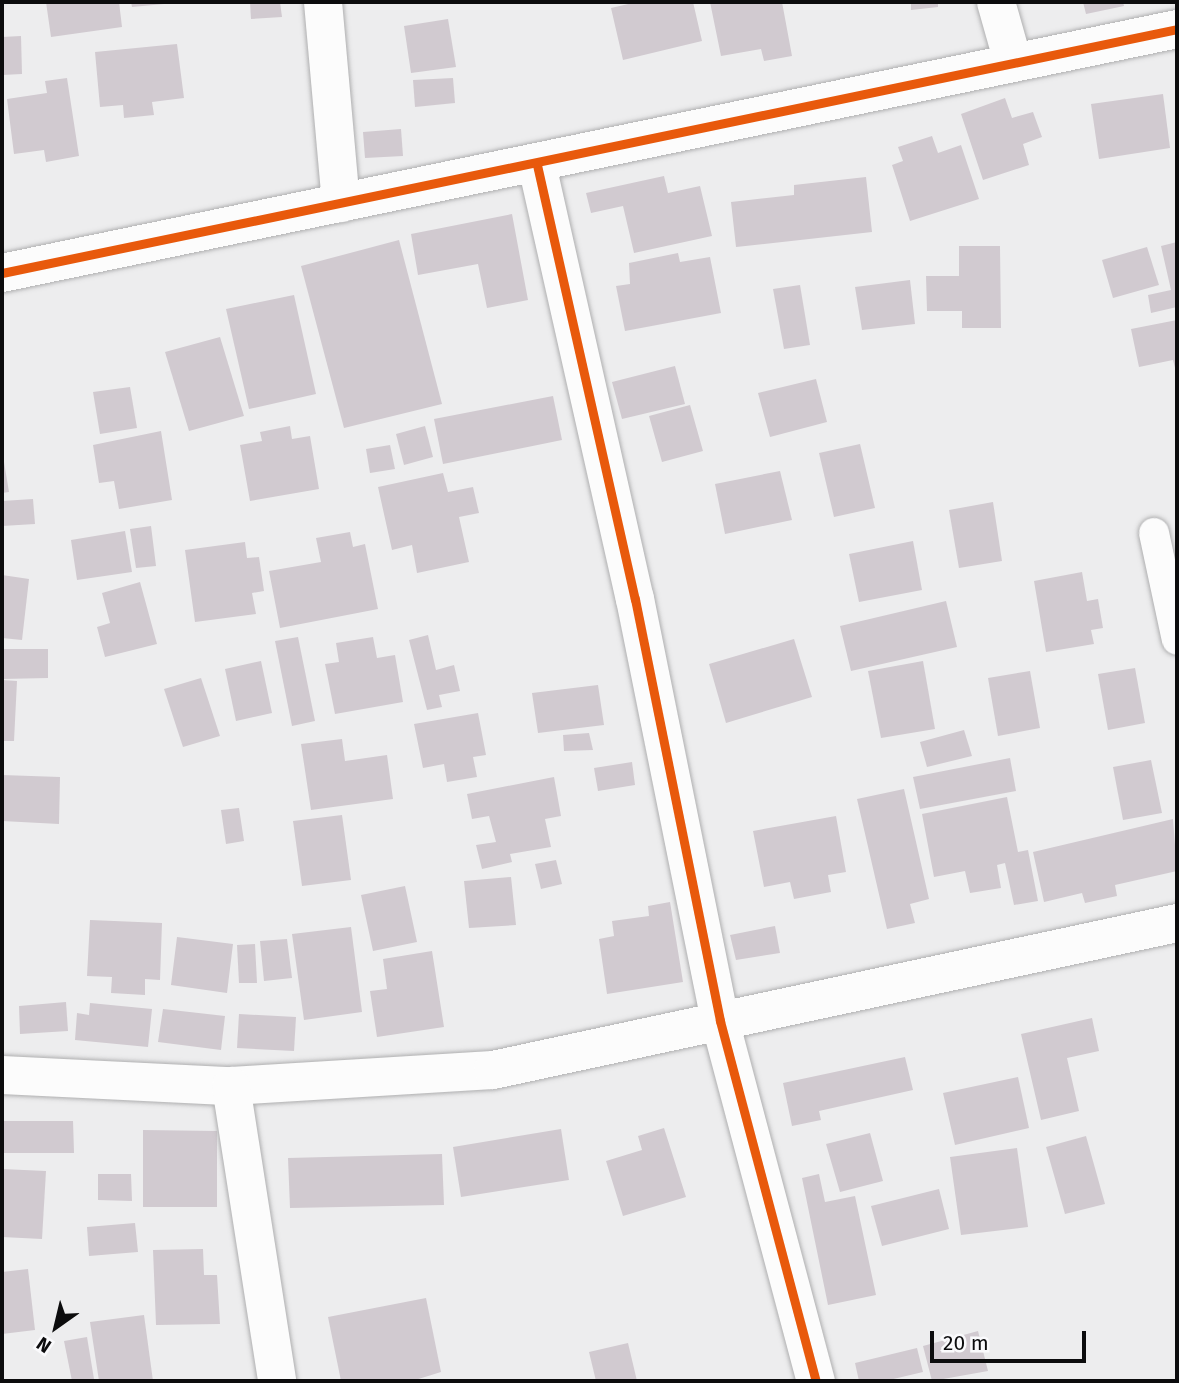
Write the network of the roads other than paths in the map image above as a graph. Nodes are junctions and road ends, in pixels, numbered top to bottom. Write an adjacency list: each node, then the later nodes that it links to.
1 (323, 2): 6 (street)
2 (996, 2): 4 (street)
3 (1177, 29): 4 (street)
4 (1013, 62): 5 (street)
5 (537, 165): 6 (street); 11 (street)
6 (341, 204): 7 (street)
7 (2, 273)
8 (1154, 533): 9 (lane)
9 (1177, 640)
10 (1177, 923): 11 (street)
11 (720, 1021): 13 (street); 15 (street)
12 (2, 1075): 13 (street)
13 (231, 1086): 14 (street)
14 (277, 1381)
15 (816, 1381)

